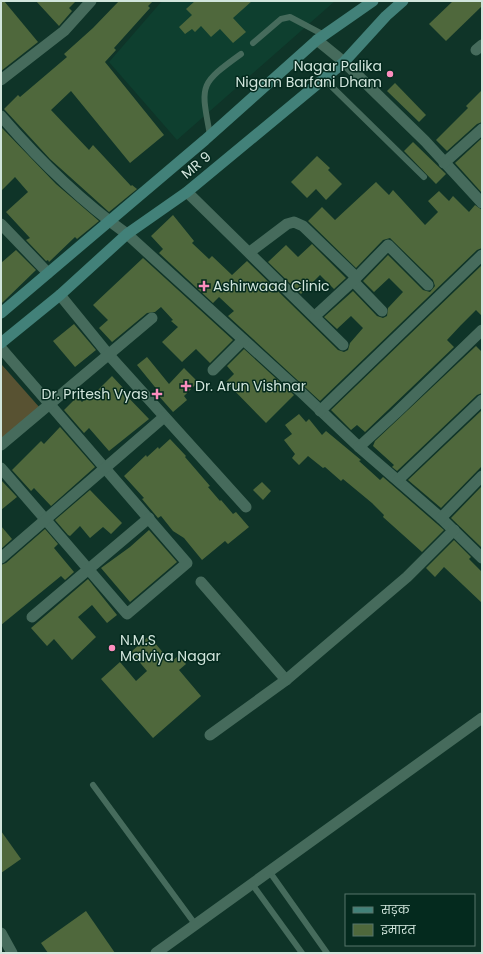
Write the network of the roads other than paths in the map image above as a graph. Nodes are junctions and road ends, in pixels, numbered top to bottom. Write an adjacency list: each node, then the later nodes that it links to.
1 (91, 1): 9 (street)
2 (373, 1): 4 (main road, MR 9)
3 (403, 1): 7 (main road, MR 9)
4 (321, 37): 5 (lane); 7 (street); 12 (main road, MR 9)
5 (253, 43)
6 (240, 54): 12 (lane)
7 (344, 62): 8 (main road, MR 9); 13 (street)
8 (324, 79): 14 (lane); 15 (main road, MR 9)
9 (1, 80)
10 (1, 116): 17 (street)
11 (482, 129): 13 (street)
12 (210, 135): 17 (main road, MR 9)
13 (444, 163): 16 (street)
14 (424, 178)
15 (187, 192): 19 (main road, MR 9); 20 (street)
16 (482, 203)
17 (108, 221): 19 (street); 22 (main road, MR 9)
18 (1, 224): 22 (street)
19 (127, 234): 25 (main road, MR 9); 31 (street)
20 (250, 252): 23 (street); 28 (street)
21 (482, 255): 39 (street)
22 (48, 273): 27 (main road, MR 9)
23 (355, 279): 24 (street); 26 (street); 28 (street)
24 (428, 285)
25 (60, 295): 32 (main road, MR 9); 35 (street)
26 (382, 311)
27 (1, 313)
28 (315, 316): 33 (street)
29 (152, 318): 35 (street)
30 (482, 330): 42 (street)
31 (243, 340): 36 (street); 39 (street)
32 (1, 343)
33 (343, 345)
34 (1, 348): 38 (street)
35 (108, 354): 38 (street); 40 (street)
36 (213, 370)
37 (482, 400): 46 (street)
38 (50, 405): 41 (street); 44 (street)
39 (320, 410): 42 (street)
40 (164, 417): 44 (street); 47 (street)
41 (1, 446)
42 (358, 447): 46 (street)
43 (1, 468): 50 (street)
44 (106, 468): 48 (street); 50 (street)
45 (482, 476): 49 (street)
46 (398, 480): 49 (street)
47 (246, 507)
48 (149, 518): 54 (street); 54 (street)
49 (441, 518): 51 (street)
50 (46, 519): 52 (street); 54 (street)
51 (454, 530): 53 (street); 57 (street)
52 (1, 558)
53 (482, 558)
54 (88, 570): 56 (street)
55 (201, 582): 57 (street)
56 (32, 617)
57 (286, 680): 59 (street)
58 (482, 718): 61 (street)
59 (210, 735)
60 (93, 785): 63 (lane)
61 (269, 871): 62 (street); 68 (lane)
62 (252, 884): 63 (street); 67 (lane)
63 (196, 924): 66 (street)
64 (1, 933): 65 (street)
65 (12, 953)
66 (156, 953)
67 (302, 953)
68 (327, 953)

